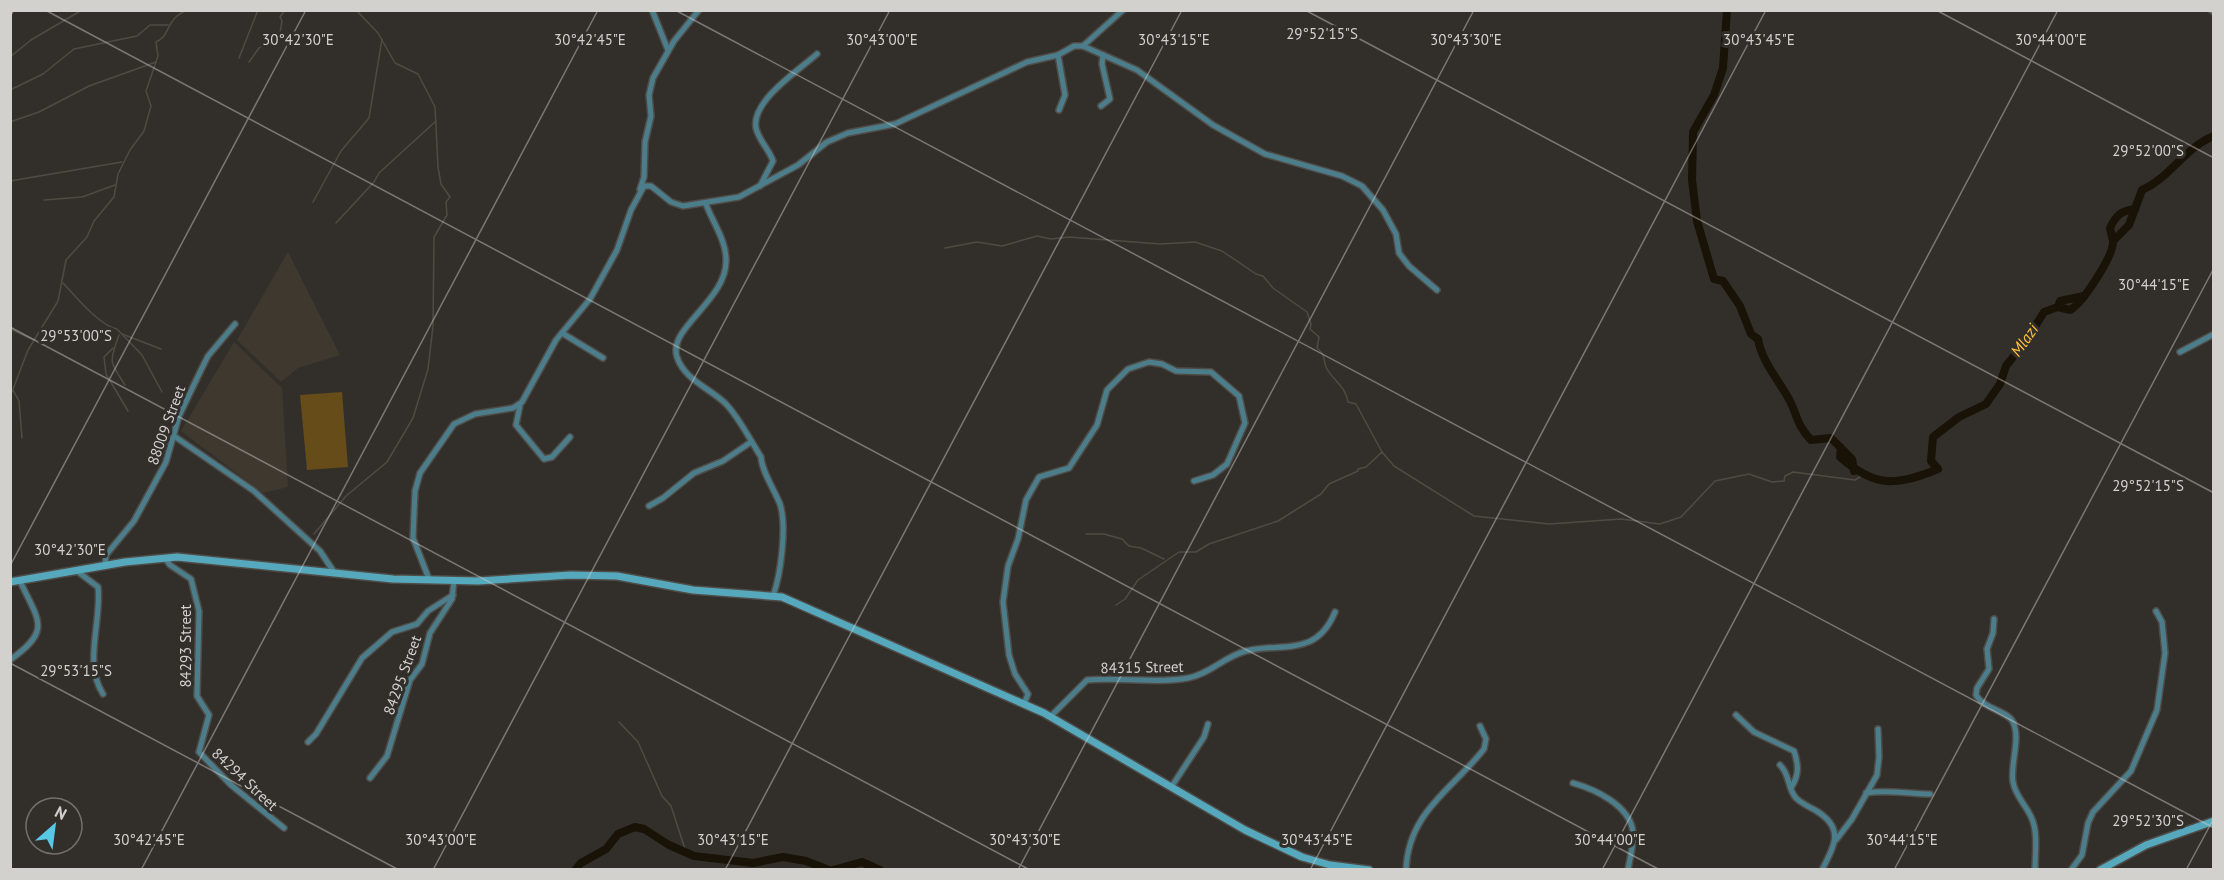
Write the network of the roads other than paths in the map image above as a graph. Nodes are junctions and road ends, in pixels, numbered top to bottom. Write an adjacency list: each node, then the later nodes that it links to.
1 (652, 10): 5 (street)
2 (699, 10): 5 (street)
3 (1123, 10): 4 (street)
4 (1083, 46): 7 (street); 8 (street)
5 (668, 50): 12 (street)
6 (817, 54): 11 (street)
7 (1103, 55): 9 (street); 14 (street)
8 (1058, 56): 10 (street); 11 (street)
9 (1101, 106)
10 (1059, 110)
11 (760, 187): 13 (street)
12 (639, 191): 13 (street); 16 (street)
13 (706, 204): 24 (street)
14 (1437, 290)
15 (235, 324): 21 (street, 88009 Street)
16 (562, 333): 19 (street); 20 (street)
17 (2214, 334): 18 (street)
18 (2180, 352)
19 (603, 358)
20 (520, 405): 22 (street); 32 (street)
21 (174, 436): 23 (street); 25 (street, 88009 Street)
22 (570, 437)
23 (183, 442): 25 (street); 31 (street)
24 (751, 442): 27 (street); 37 (street)
25 (171, 450): 29 (street, 88009 Street)
26 (1194, 480): 43 (street)
27 (649, 506)
28 (165, 558): 29 (street); 31 (street); 44 (street, 84293 Street)
29 (105, 566): 30 (street)
30 (77, 571): 35 (street); 42 (street)
31 (334, 573): 32 (street)
32 (429, 579): 33 (street)
33 (454, 581): 36 (street); 37 (street)
34 (10, 582): 35 (street)
35 (20, 582): 41 (street)
36 (454, 594): 50 (street); 52 (street, 84295 Street)
37 (773, 596): 43 (street)
38 (2156, 610): 66 (street)
39 (1335, 612): 46 (street, 84315 Street)
40 (1994, 619): 65 (street)
41 (10, 660)
42 (103, 694)
43 (1024, 704): 46 (street)
44 (207, 708): 59 (street, 84294 Street)
45 (1736, 715): 55 (street)
46 (1050, 717): 54 (street)
47 (1208, 724): 54 (street)
48 (1480, 726): 62 (street)
49 (1878, 729): 56 (street)
50 (308, 742)
51 (1780, 765): 55 (street)
52 (370, 778)
53 (1573, 783): 63 (street)
54 (1172, 786): 61 (street)
55 (1791, 788): 60 (street)
56 (1866, 793): 57 (street); 60 (street)
57 (1930, 794)
58 (2214, 821): 67 (street)
59 (284, 828)
60 (1835, 842): 64 (street)
61 (1369, 870)
62 (1406, 870)
63 (1629, 870)
64 (1822, 870)
65 (2035, 870)
66 (2071, 870)
67 (2100, 870)

